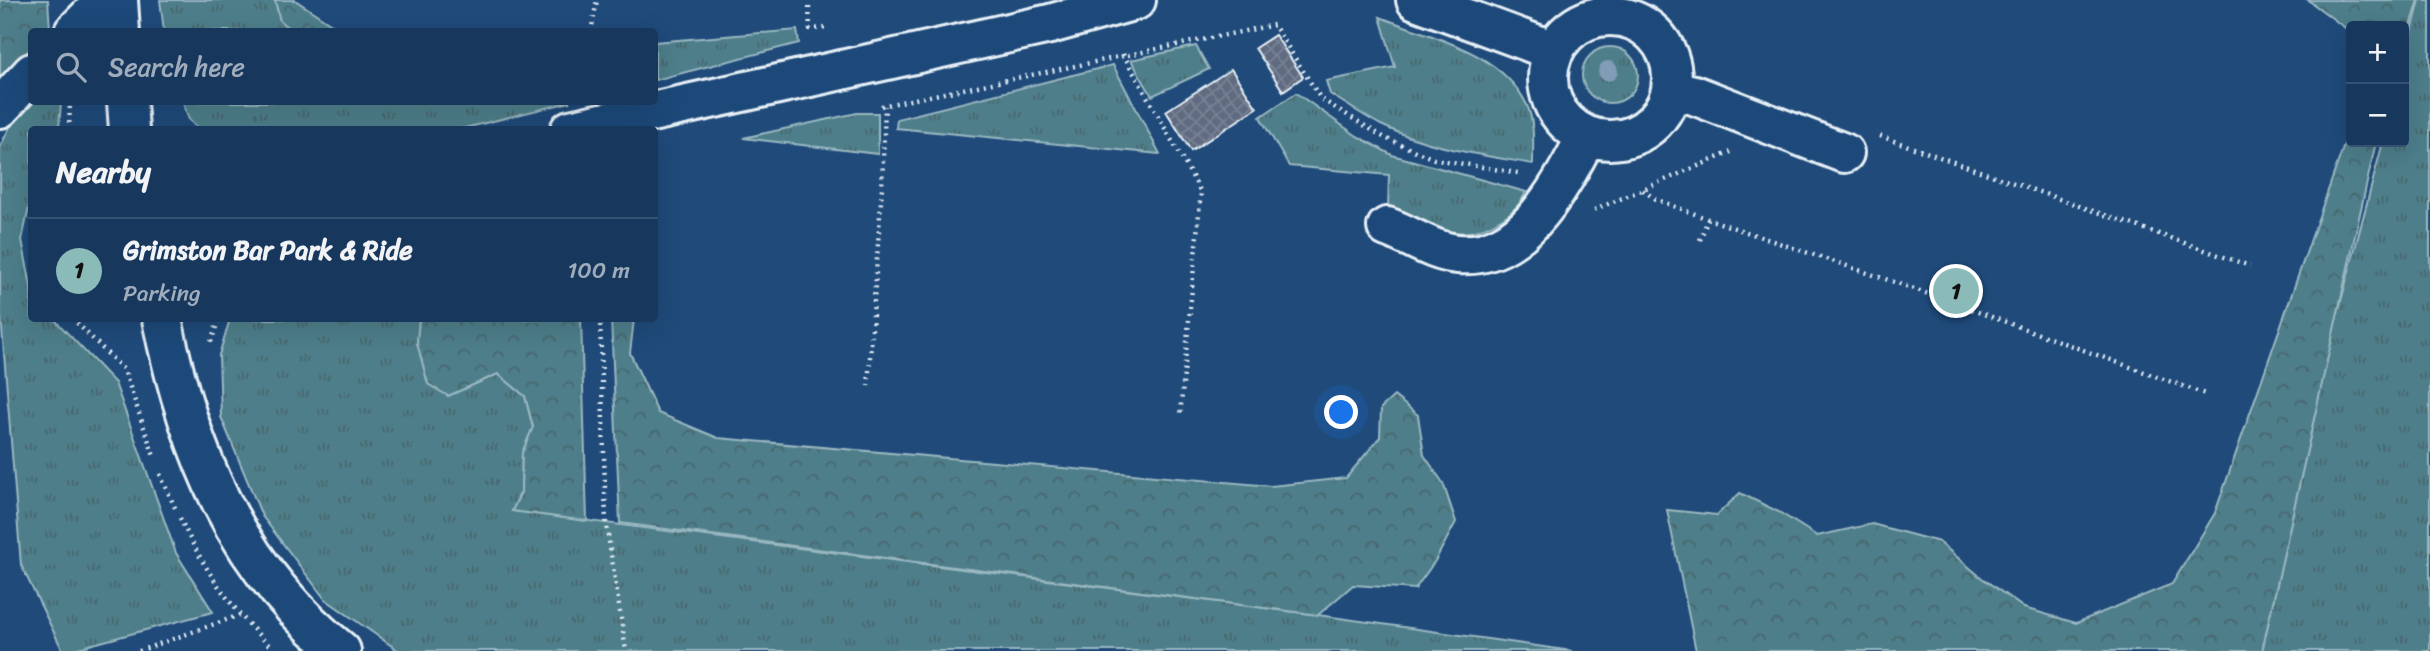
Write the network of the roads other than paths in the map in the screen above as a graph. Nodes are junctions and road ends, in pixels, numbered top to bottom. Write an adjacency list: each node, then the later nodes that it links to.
1 (106, 0): 6 (street)
2 (118, 0): 7 (street)
3 (1136, 0): 14 (street)
4 (1416, 0): 8 (street)
5 (1649, 12): 8 (street); 10 (street)
6 (78, 28)
7 (120, 28)
8 (1554, 51): 15 (street)
9 (28, 78): 12 (street)
10 (1672, 90): 15 (street); 16 (street)
11 (127, 105): 13 (street)
12 (0, 108)
13 (129, 126)
14 (588, 126)
15 (1587, 136): 17 (street)
16 (1844, 153)
17 (1387, 227)
18 (164, 322): 19 (street)
19 (341, 651)

